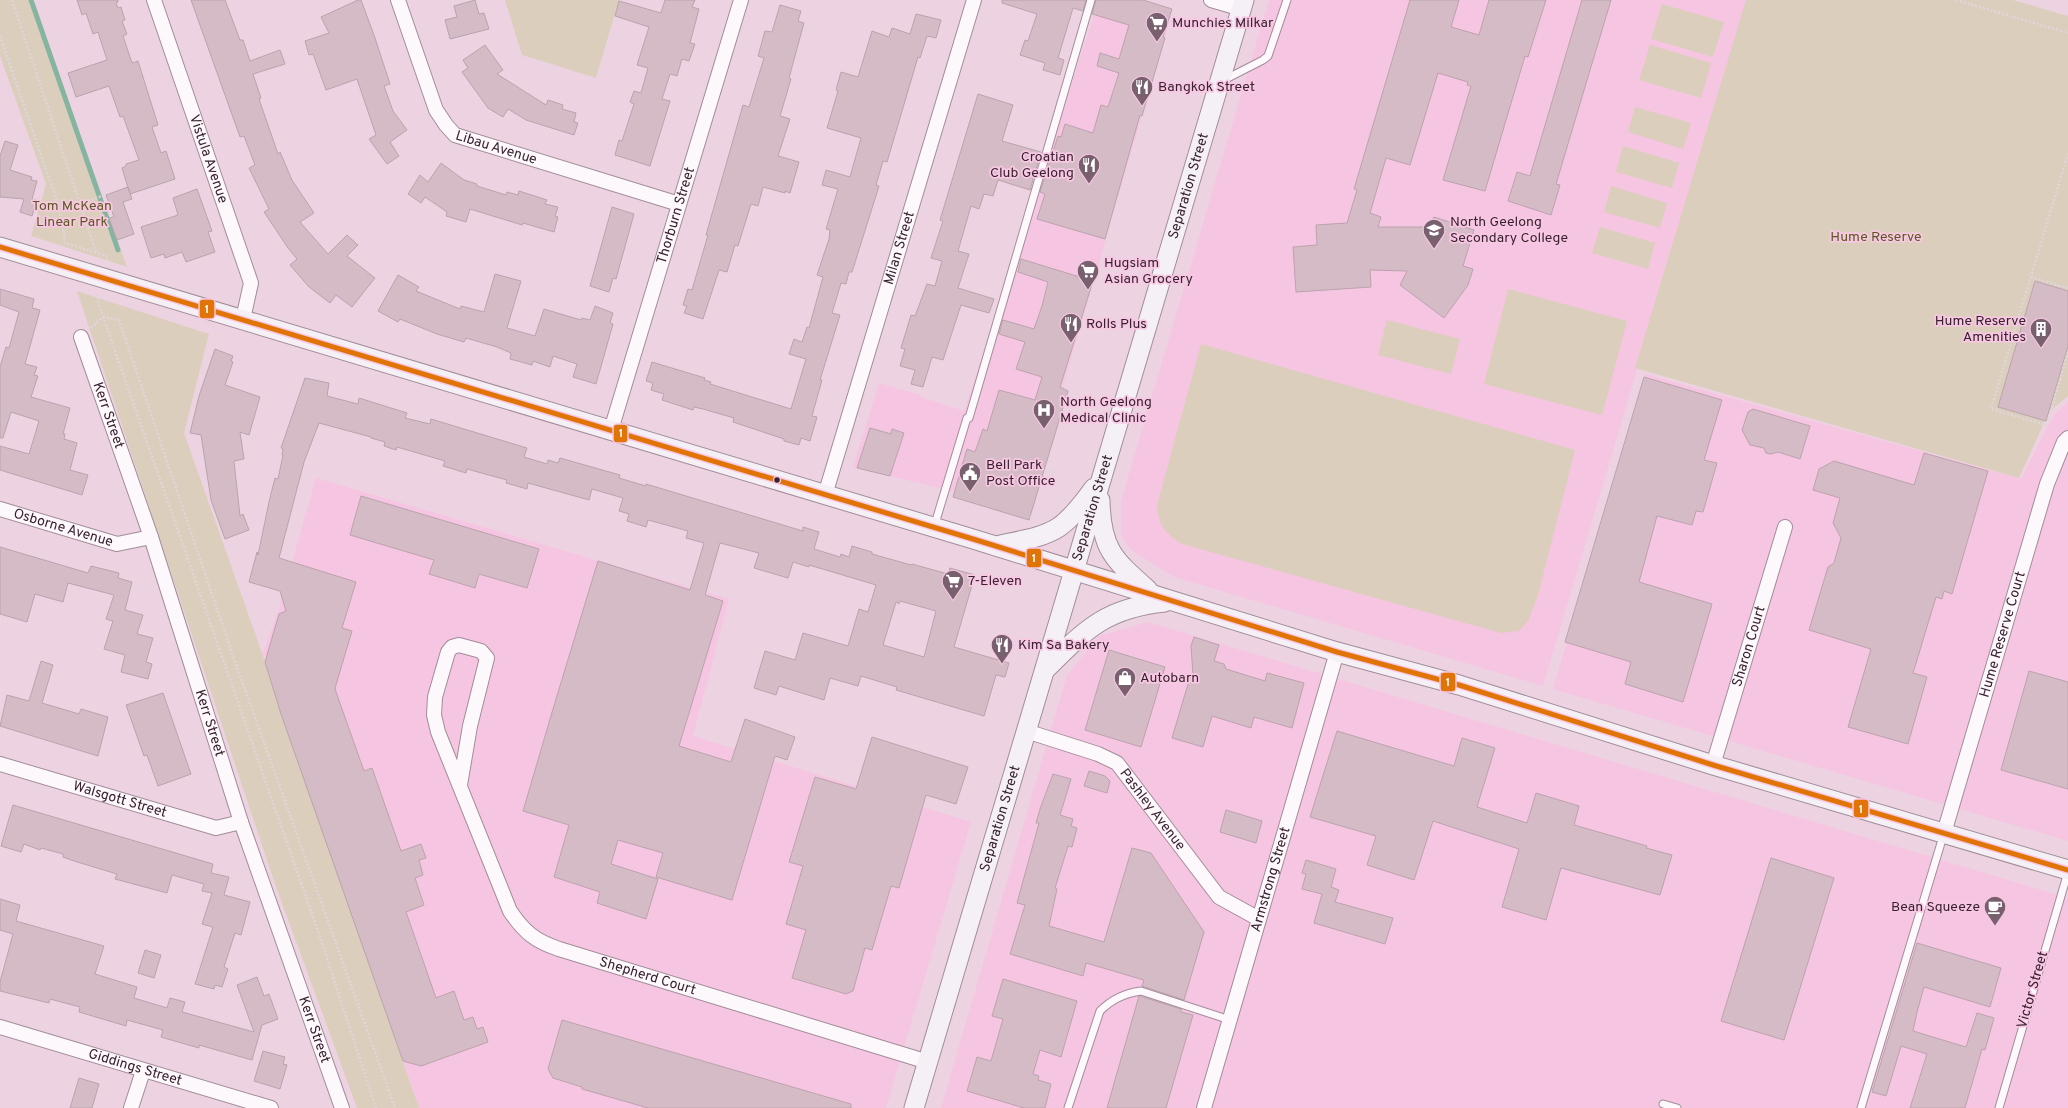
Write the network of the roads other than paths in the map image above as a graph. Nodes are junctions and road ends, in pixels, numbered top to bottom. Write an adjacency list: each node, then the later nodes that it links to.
1 (154, 0): 12 (street, Vistula Avenue)
2 (398, 0): 10 (street, Libau Avenue)
3 (741, 0): 10 (street, Thorburn Street)
4 (974, 0): 17 (street, Milan Street)
5 (1091, 0): 19 (lane)
6 (1211, 0): 8 (street)
7 (1287, 0): 9 (lane)
8 (1243, 5): 9 (main road, Separation Street)
9 (1220, 82): 16 (main road, Separation Street)
10 (679, 204): 14 (street, Thorburn Street)
11 (0, 247): 12 (main road)
12 (243, 319): 14 (main road)
13 (81, 337): 21 (street, Kerr Street)
14 (611, 430): 17 (main road)
15 (2068, 438): 33 (street, Hume Reserve Court)
16 (1101, 480): 22 (main road); 23 (main road, Separation Street); 24 (main road)
17 (825, 495): 19 (main road)
18 (0, 509): 21 (street, Osborne Avenue)
19 (934, 527): 22 (main road)
20 (1785, 527): 30 (street, Sharon Court)
21 (151, 537): 32 (street, Kerr Street)
22 (996, 546): 23 (main road)
23 (1074, 570): 24 (main road); 27 (main road, Separation Street)
24 (1155, 596): 25 (main road)
25 (1173, 601): 26 (main road); 27 (main road)
26 (1337, 652): 30 (main road); 35 (street, Armstrong Street)
27 (1044, 671): 28 (main road, Separation Street)
28 (1026, 731): 35 (street, Pashley Avenue); 38 (main road, Separation Street)
29 (0, 764): 32 (street, Walsgott Street)
30 (1713, 765): 33 (main road)
31 (460, 785): 31 (street, Shepherd Court); 38 (street, Shepherd Court)
32 (241, 822): 43 (street, Kerr Street)
33 (1944, 833): 34 (main road); 48 (lane)
34 (2068, 871): 49 (lane, Victor Street)
35 (1259, 919): 36 (street, Armstrong Street)
36 (1230, 1020): 45 (lane); 46 (street, Armstrong Street)
37 (0, 1027): 39 (street, Giddings Street)
38 (928, 1062): 44 (main road, Separation Street)
39 (143, 1071): 41 (street); 42 (street, Giddings Street)
40 (1663, 1104): 47 (lane)
41 (131, 1108)
42 (271, 1108)
43 (342, 1108)
44 (914, 1108)
45 (1068, 1108)
46 (1204, 1108)
47 (1677, 1108)
48 (1861, 1108)
49 (1999, 1108)

